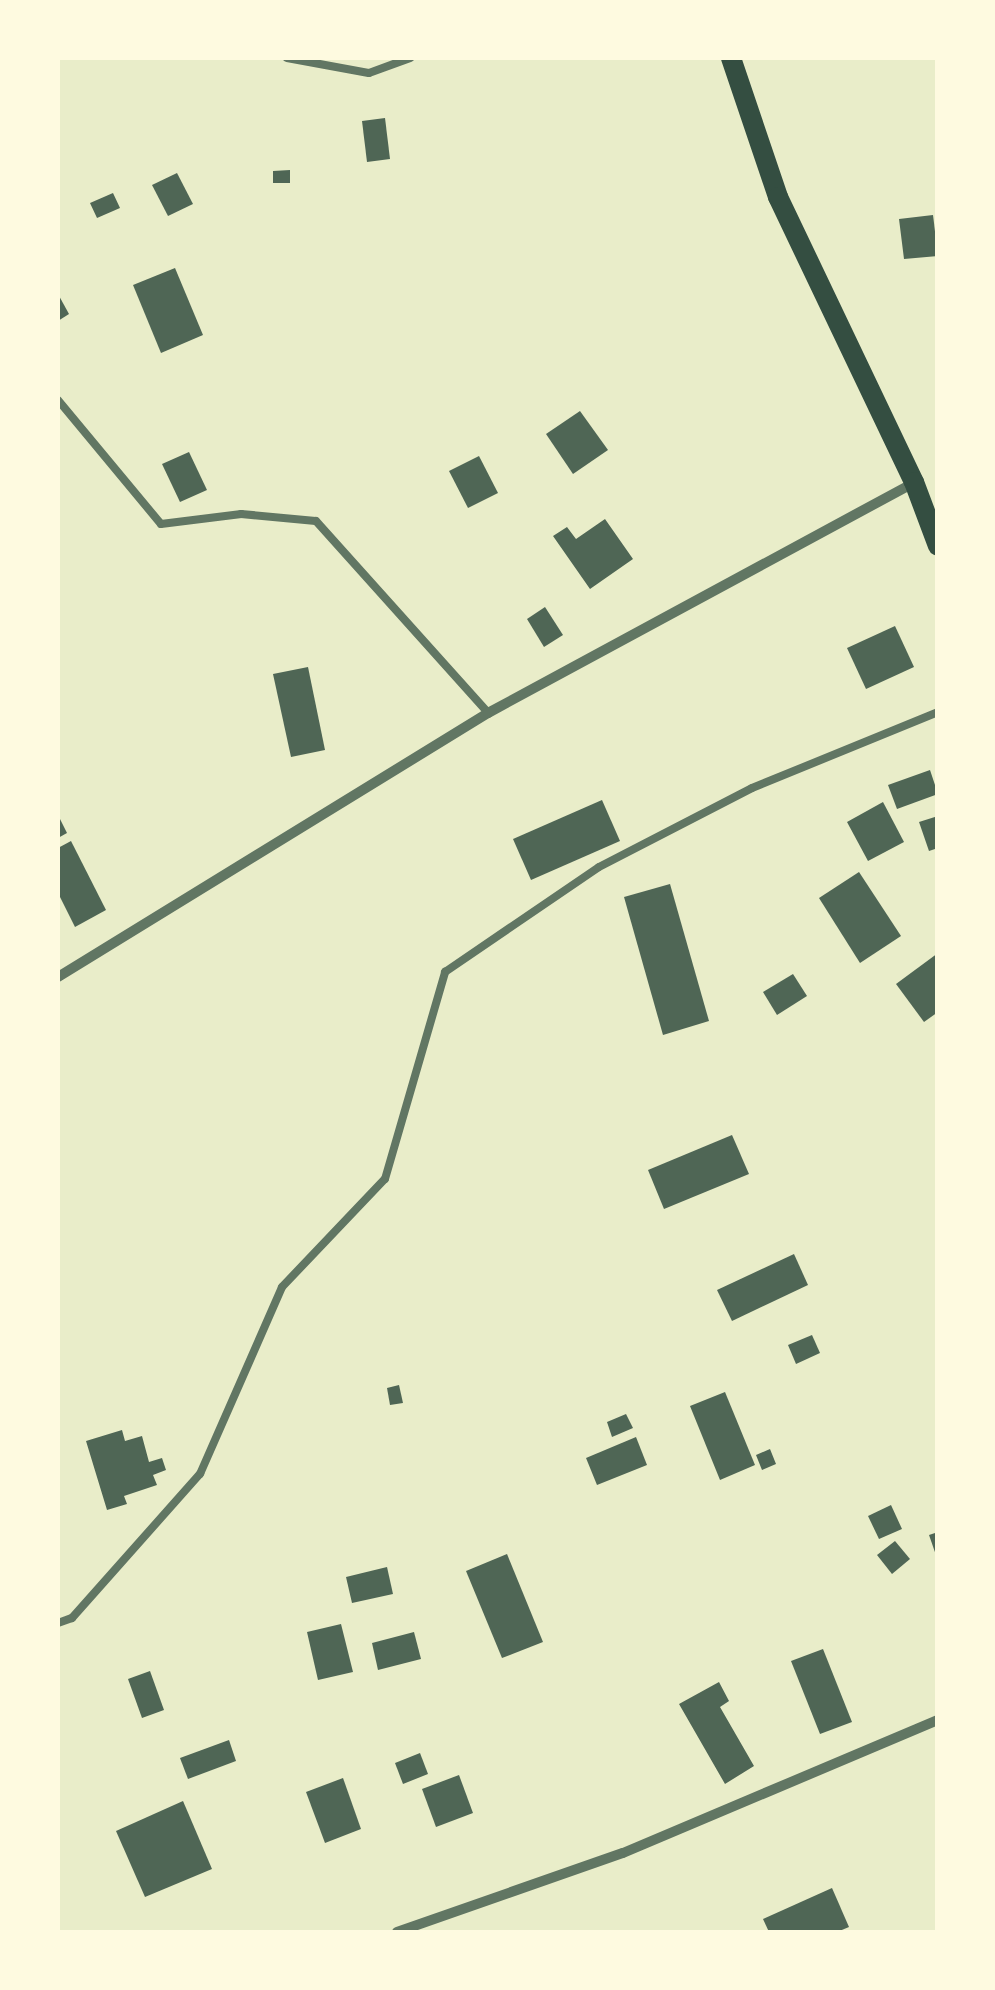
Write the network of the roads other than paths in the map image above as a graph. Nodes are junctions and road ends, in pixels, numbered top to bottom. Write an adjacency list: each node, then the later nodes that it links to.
1 (287, 58): 2 (lane)
2 (410, 58)
3 (730, 58): 5 (main road)
4 (58, 400): 8 (lane)
5 (914, 482): 6 (main road); 8 (street)
6 (938, 546)
7 (938, 712): 10 (lane)
8 (488, 713): 9 (street)
9 (58, 977)
10 (58, 1623)
11 (938, 1720): 12 (street)
12 (397, 1932)

